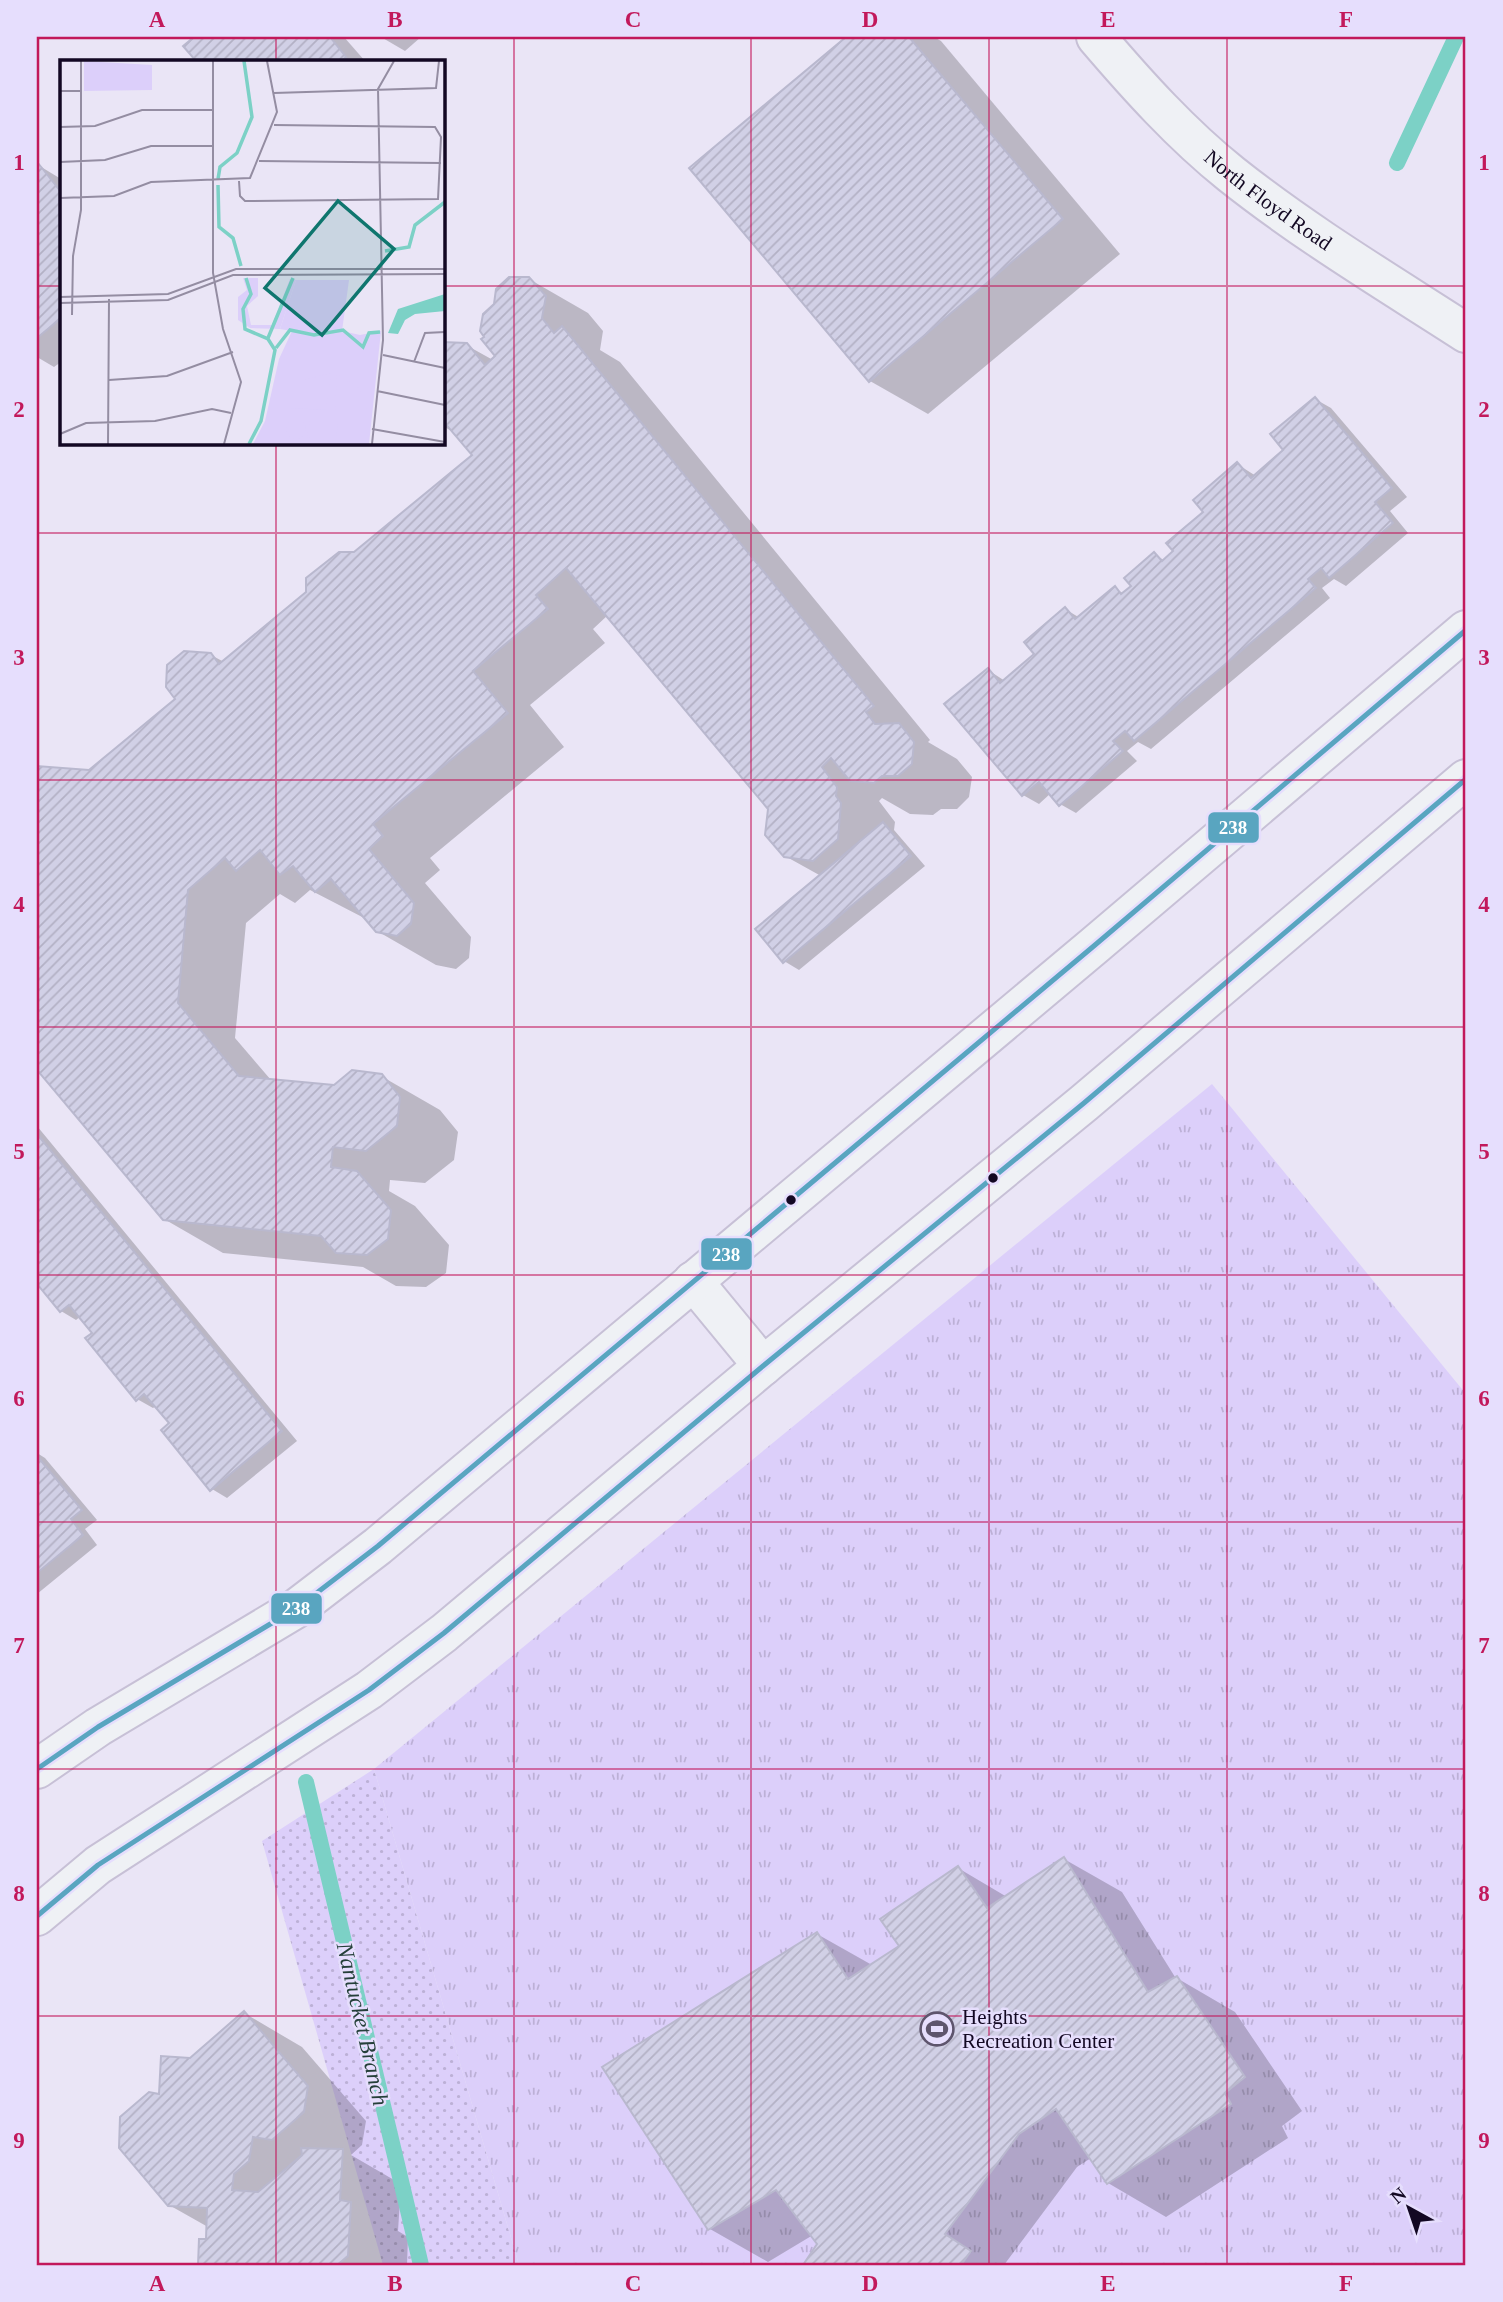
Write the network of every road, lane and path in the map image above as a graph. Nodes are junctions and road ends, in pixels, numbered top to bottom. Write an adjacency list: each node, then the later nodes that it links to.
1 (1096, 37): 2 (main road, North Floyd Road)
2 (1466, 333)
3 (1466, 630): 5 (main road)
4 (1466, 779): 6 (main road)
5 (693, 1281): 6 (main road); 7 (main road)
6 (763, 1366): 8 (main road)
7 (37, 1769)
8 (37, 1916)

